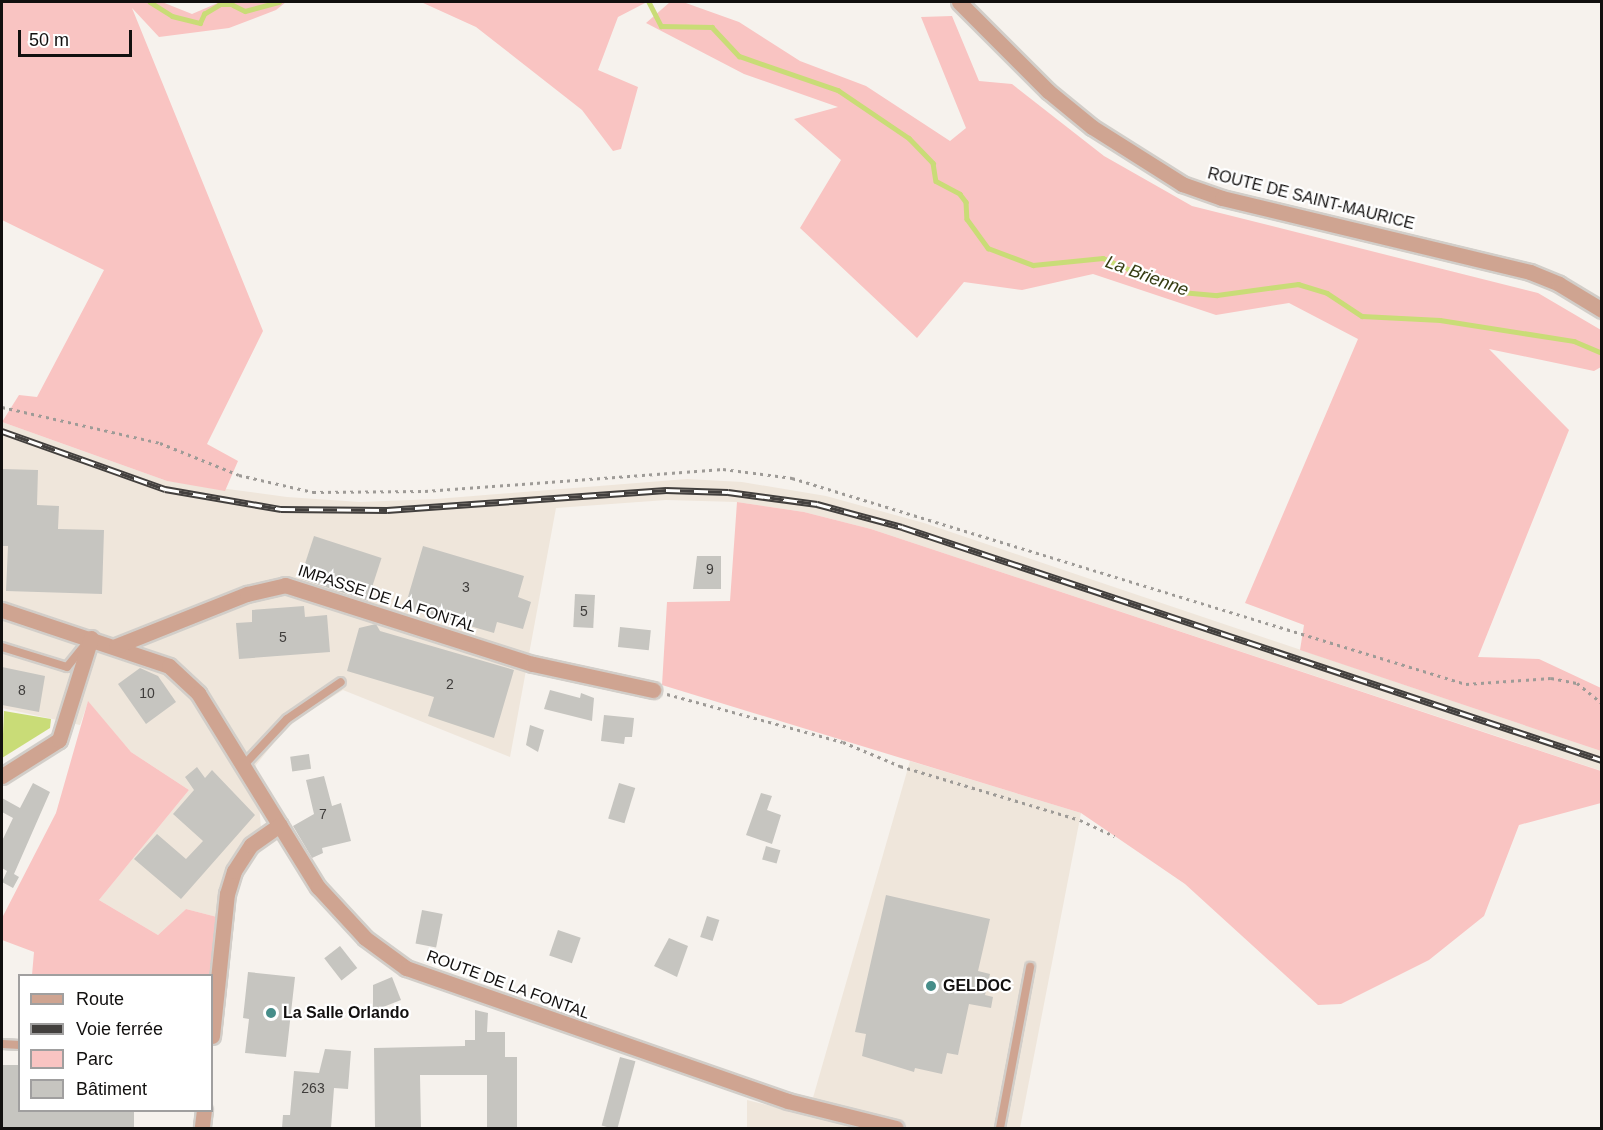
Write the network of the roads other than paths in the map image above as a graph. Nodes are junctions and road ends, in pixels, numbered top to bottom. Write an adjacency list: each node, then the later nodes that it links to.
1 (958, 2): 2 (street, ROUTE DE SAINT-MAURICE)
2 (1602, 310)
3 (2, 610): 4 (street, ROUTE DE LA FONTAL)
4 (91, 638): 5 (street, ROUTE DE LA FONTAL); 6 (lane); 10 (street)
5 (116, 646): 8 (street, IMPASSE DE LA FONTAL); 9 (street, ROUTE DE LA FONTAL)
6 (2, 647)
7 (341, 682): 9 (lane)
8 (653, 690)
9 (243, 766): 11 (street, ROUTE DE LA FONTAL)
10 (2, 776)
11 (280, 825): 13 (street); 16 (street, ROUTE DE LA FONTAL)
12 (1030, 967): 17 (lane)
13 (213, 1027)
14 (2, 1044): 15 (lane)
15 (18, 1045)
16 (896, 1128)
17 (1000, 1128)

